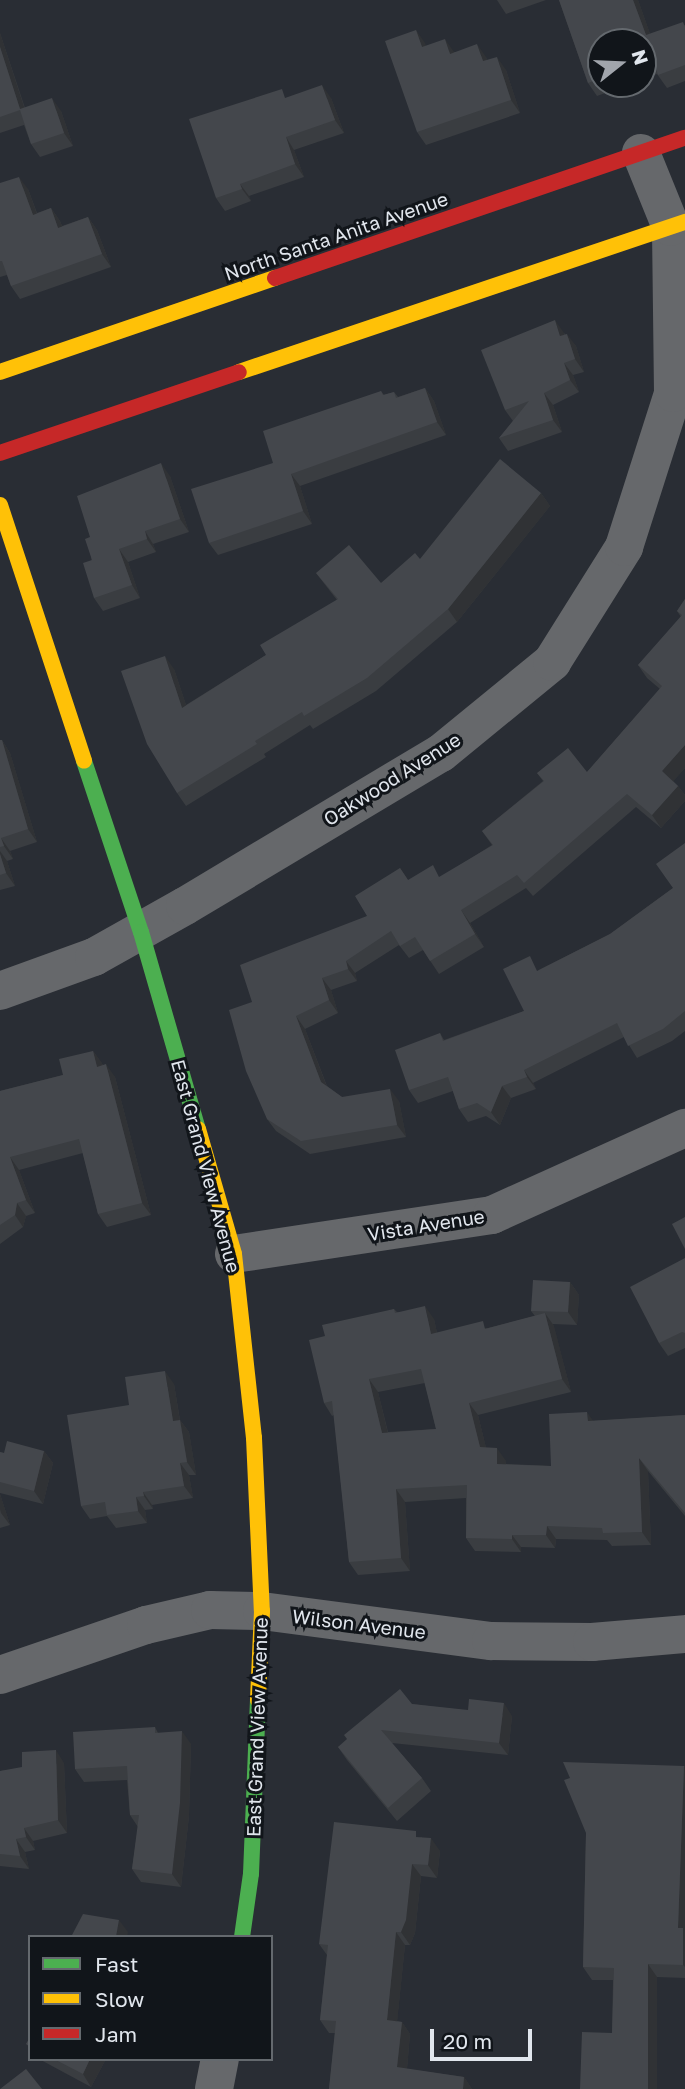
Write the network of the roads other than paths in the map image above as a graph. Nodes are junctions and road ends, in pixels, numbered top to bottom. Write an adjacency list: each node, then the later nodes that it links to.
1 (685, 138): 2 (street, North Santa Anita Avenue)
2 (641, 153): 3 (street, Oakwood Avenue); 4 (street, North Santa Anita Avenue)
3 (678, 225): 5 (street); 7 (street, Oakwood Avenue)
4 (0, 372)
5 (0, 453)
6 (0, 505): 7 (street, East Grand View Avenue)
7 (141, 932): 8 (street, Oakwood Avenue); 10 (street, East Grand View Avenue)
8 (0, 991)
9 (685, 1128): 10 (street, Vista Avenue)
10 (234, 1254): 11 (street, East Grand View Avenue)
11 (262, 1611): 12 (street, Wilson Avenue); 13 (street, Wilson Avenue); 14 (street, East Grand View Avenue)
12 (685, 1634)
13 (0, 1675)
14 (242, 1935)
15 (220, 2061): 16 (street)
16 (214, 2089)

